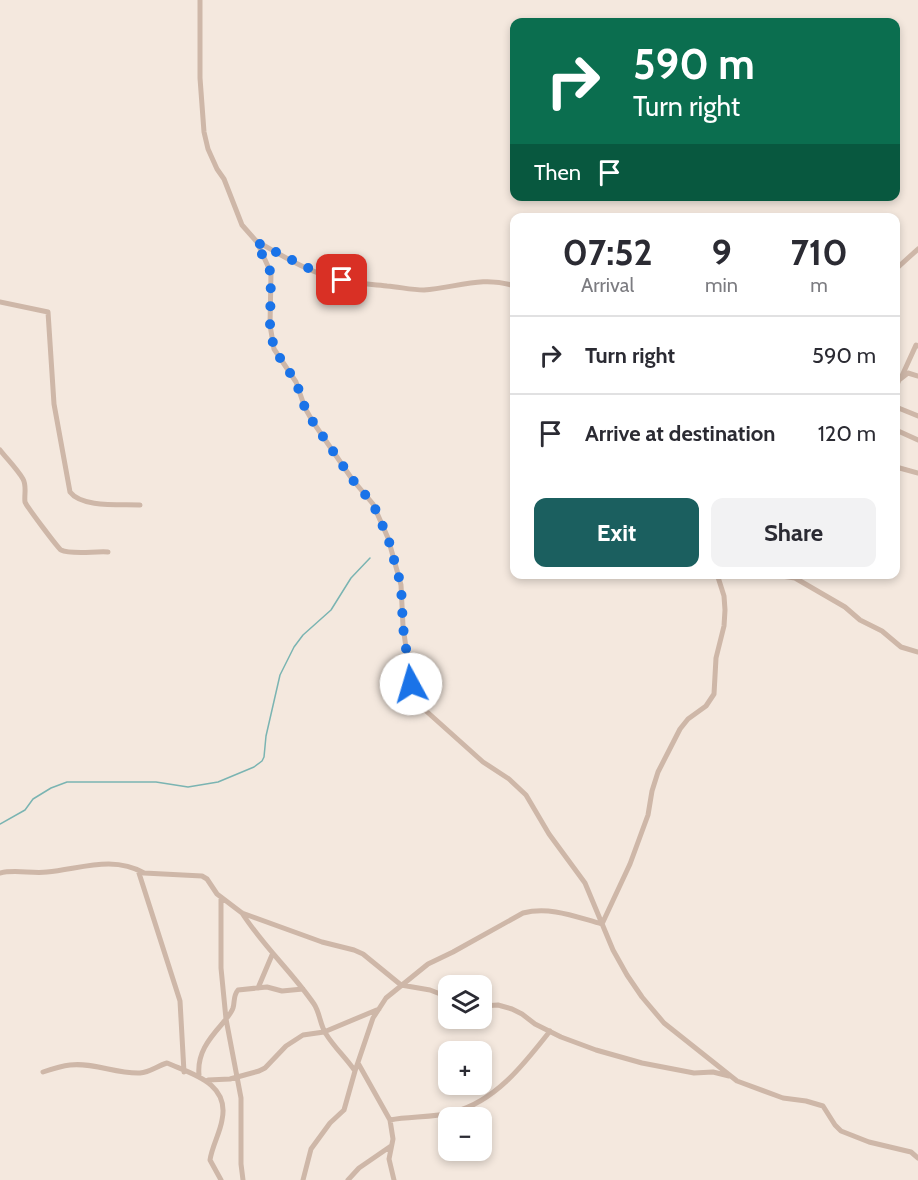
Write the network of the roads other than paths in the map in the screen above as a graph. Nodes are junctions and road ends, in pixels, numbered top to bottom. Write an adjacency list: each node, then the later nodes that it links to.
1 (200, 0): 2 (street)
2 (256, 242): 5 (street); 26 (street)
3 (918, 249): 4 (street)
4 (900, 265)
5 (510, 285)
6 (0, 302): 17 (street)
7 (918, 346): 9 (street)
8 (918, 376): 9 (street)
9 (901, 378)
10 (900, 409): 11 (street)
11 (918, 416)
12 (900, 432): 13 (street)
13 (918, 440)
14 (0, 450): 18 (street)
15 (900, 468): 16 (street)
16 (918, 473)
17 (141, 505)
18 (108, 552)
19 (719, 579): 26 (street)
20 (797, 579): 21 (street)
21 (918, 652)
22 (138, 870): 23 (street); 24 (street); 40 (street)
23 (0, 873)
24 (221, 897): 25 (street); 34 (street)
25 (242, 913): 27 (street); 28 (street)
26 (602, 924): 28 (street); 42 (street)
27 (272, 955): 29 (street); 30 (street)
28 (401, 985): 31 (street); 33 (street)
29 (258, 988): 30 (street); 34 (street)
30 (303, 989): 36 (street)
31 (438, 993)
32 (492, 1005): 35 (street)
33 (381, 1008): 36 (street); 37 (street)
34 (226, 1019): 41 (street); 43 (street)
35 (550, 1031): 42 (street); 45 (street)
36 (324, 1032): 38 (street); 43 (street)
37 (358, 1063): 38 (street); 45 (street)
38 (355, 1071): 50 (street)
39 (43, 1072): 40 (street)
40 (184, 1072): 41 (street)
41 (199, 1075): 44 (street)
42 (729, 1076): 47 (street)
43 (238, 1077): 44 (street); 49 (street)
44 (206, 1080): 48 (street)
45 (390, 1120): 46 (street)
46 (392, 1145): 51 (street); 52 (street)
47 (918, 1158)
48 (221, 1180)
49 (243, 1180)
50 (303, 1180)
51 (348, 1180)
52 (393, 1180)

